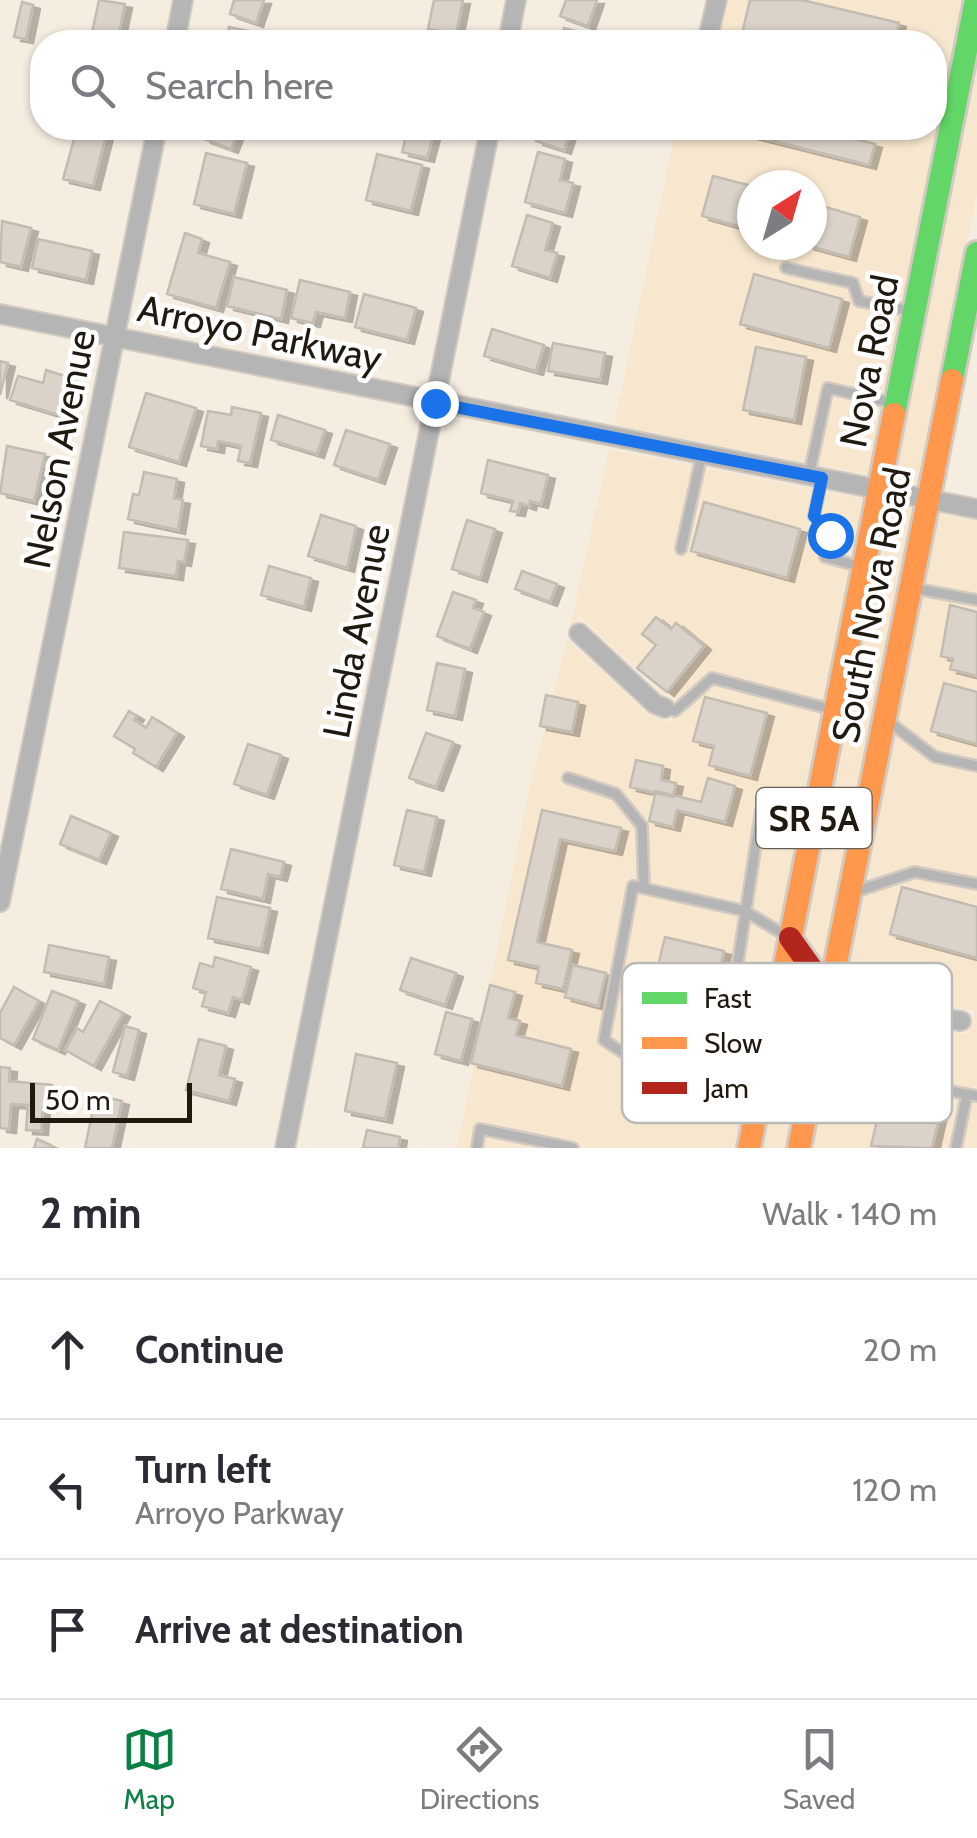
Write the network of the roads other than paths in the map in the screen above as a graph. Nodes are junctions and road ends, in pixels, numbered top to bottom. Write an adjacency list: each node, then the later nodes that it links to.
1 (183, 0): 5 (street)
2 (516, 0): 6 (street)
3 (717, 0): 7 (street)
4 (973, 3): 8 (main road, Nova Road / SR 5A)
5 (177, 30)
6 (510, 30)
7 (710, 30)
8 (947, 139)
9 (155, 140): 16 (street, Nelson Avenue)
10 (488, 140): 17 (street, Linda Avenue)
11 (947, 140): 14 (main road, Nova Road / SR 5A)
12 (977, 253): 22 (main road, South Nova Road / SR 5A)
13 (786, 268): 14 (lane)
14 (914, 311): 18 (main road, Nova Road / SR 5A)
15 (0, 314): 16 (street, Arroyo Parkway)
16 (114, 336): 17 (street, Arroyo Parkway); 38 (street, Nelson Avenue)
17 (435, 403): 19 (street, Arroyo Parkway); 51 (street, Linda Avenue)
18 (896, 404): 20 (lane); 21 (main road, Nova Road / SR 5A)
19 (702, 454): 20 (street, Arroyo Parkway); 24 (lane)
20 (815, 476): 21 (street, Arroyo Parkway); 25 (lane)
21 (879, 489): 22 (street, Arroyo Parkway); 25 (main road, Nova Road / SR 5A)
22 (928, 498): 23 (street, Arroyo Parkway); 26 (main road, South Nova Road / SR 5A)
23 (977, 509)
24 (680, 549)
25 (864, 567): 30 (main road, Nova Road / SR 5A)
26 (910, 588): 27 (lane); 31 (main road, South Nova Road / SR 5A)
27 (977, 600)
28 (579, 633): 29 (street)
29 (665, 708): 30 (lane)
30 (835, 711): 40 (main road, Nova Road / SR 5A)
31 (885, 718): 32 (lane); 37 (main road, South Nova Road / SR 5A)
32 (977, 766)
33 (568, 778): 36 (lane)
34 (762, 811): 39 (lane)
35 (977, 884): 37 (lane)
36 (644, 888): 39 (lane); 47 (lane)
37 (850, 893): 44 (main road, South Nova Road / SR 5A)
38 (0, 902)
39 (745, 911): 40 (lane); 41 (lane)
40 (790, 938): 42 (main road, Nova Road / SR 5A); 43 (main road)
41 (737, 963)
42 (785, 963)
43 (808, 963)
44 (836, 963)
45 (952, 1020): 46 (street)
46 (961, 1021)
47 (622, 1052)
48 (972, 1095): 56 (lane)
49 (754, 1123): 54 (main road, Nova Road / SR 5A)
50 (804, 1123): 55 (main road, South Nova Road / SR 5A)
51 (285, 1148)
52 (477, 1148): 53 (lane)
53 (574, 1148)
54 (749, 1148)
55 (799, 1148)
56 (956, 1148)

